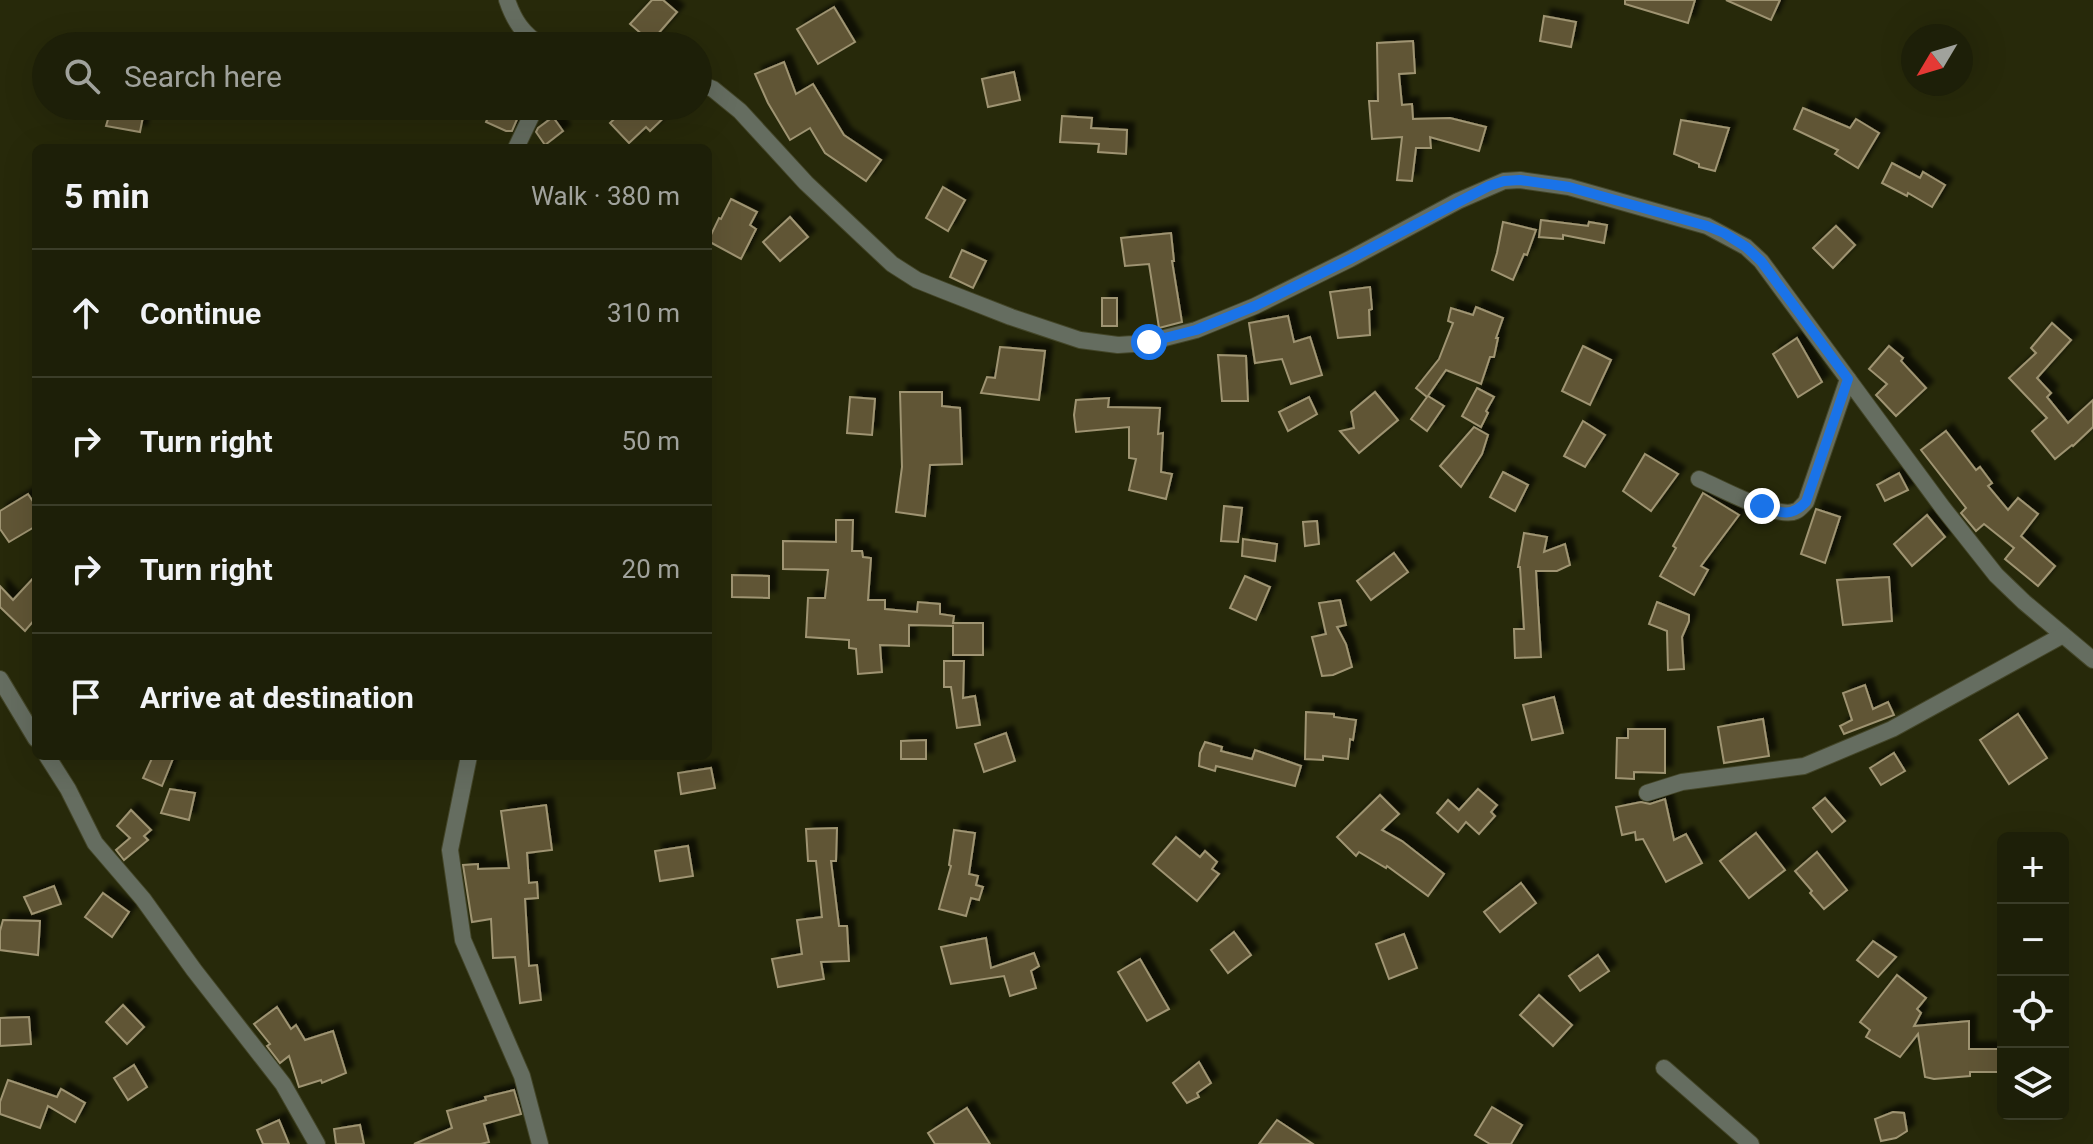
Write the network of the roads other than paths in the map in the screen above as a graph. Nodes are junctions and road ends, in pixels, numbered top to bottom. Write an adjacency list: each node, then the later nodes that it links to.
1 (507, 0): 2 (street)
2 (524, 32)
3 (712, 89): 6 (street)
4 (529, 120): 5 (street)
5 (518, 144)
6 (1848, 379): 7 (street); 8 (street)
7 (1699, 479)
8 (2063, 635): 9 (street); 14 (street)
9 (2093, 660)
10 (0, 679): 11 (street)
11 (32, 732)
12 (50, 760): 16 (street)
13 (468, 760): 17 (street)
14 (1647, 793)
15 (1664, 1068): 18 (street)
16 (317, 1144)
17 (540, 1144)
18 (1751, 1144)

